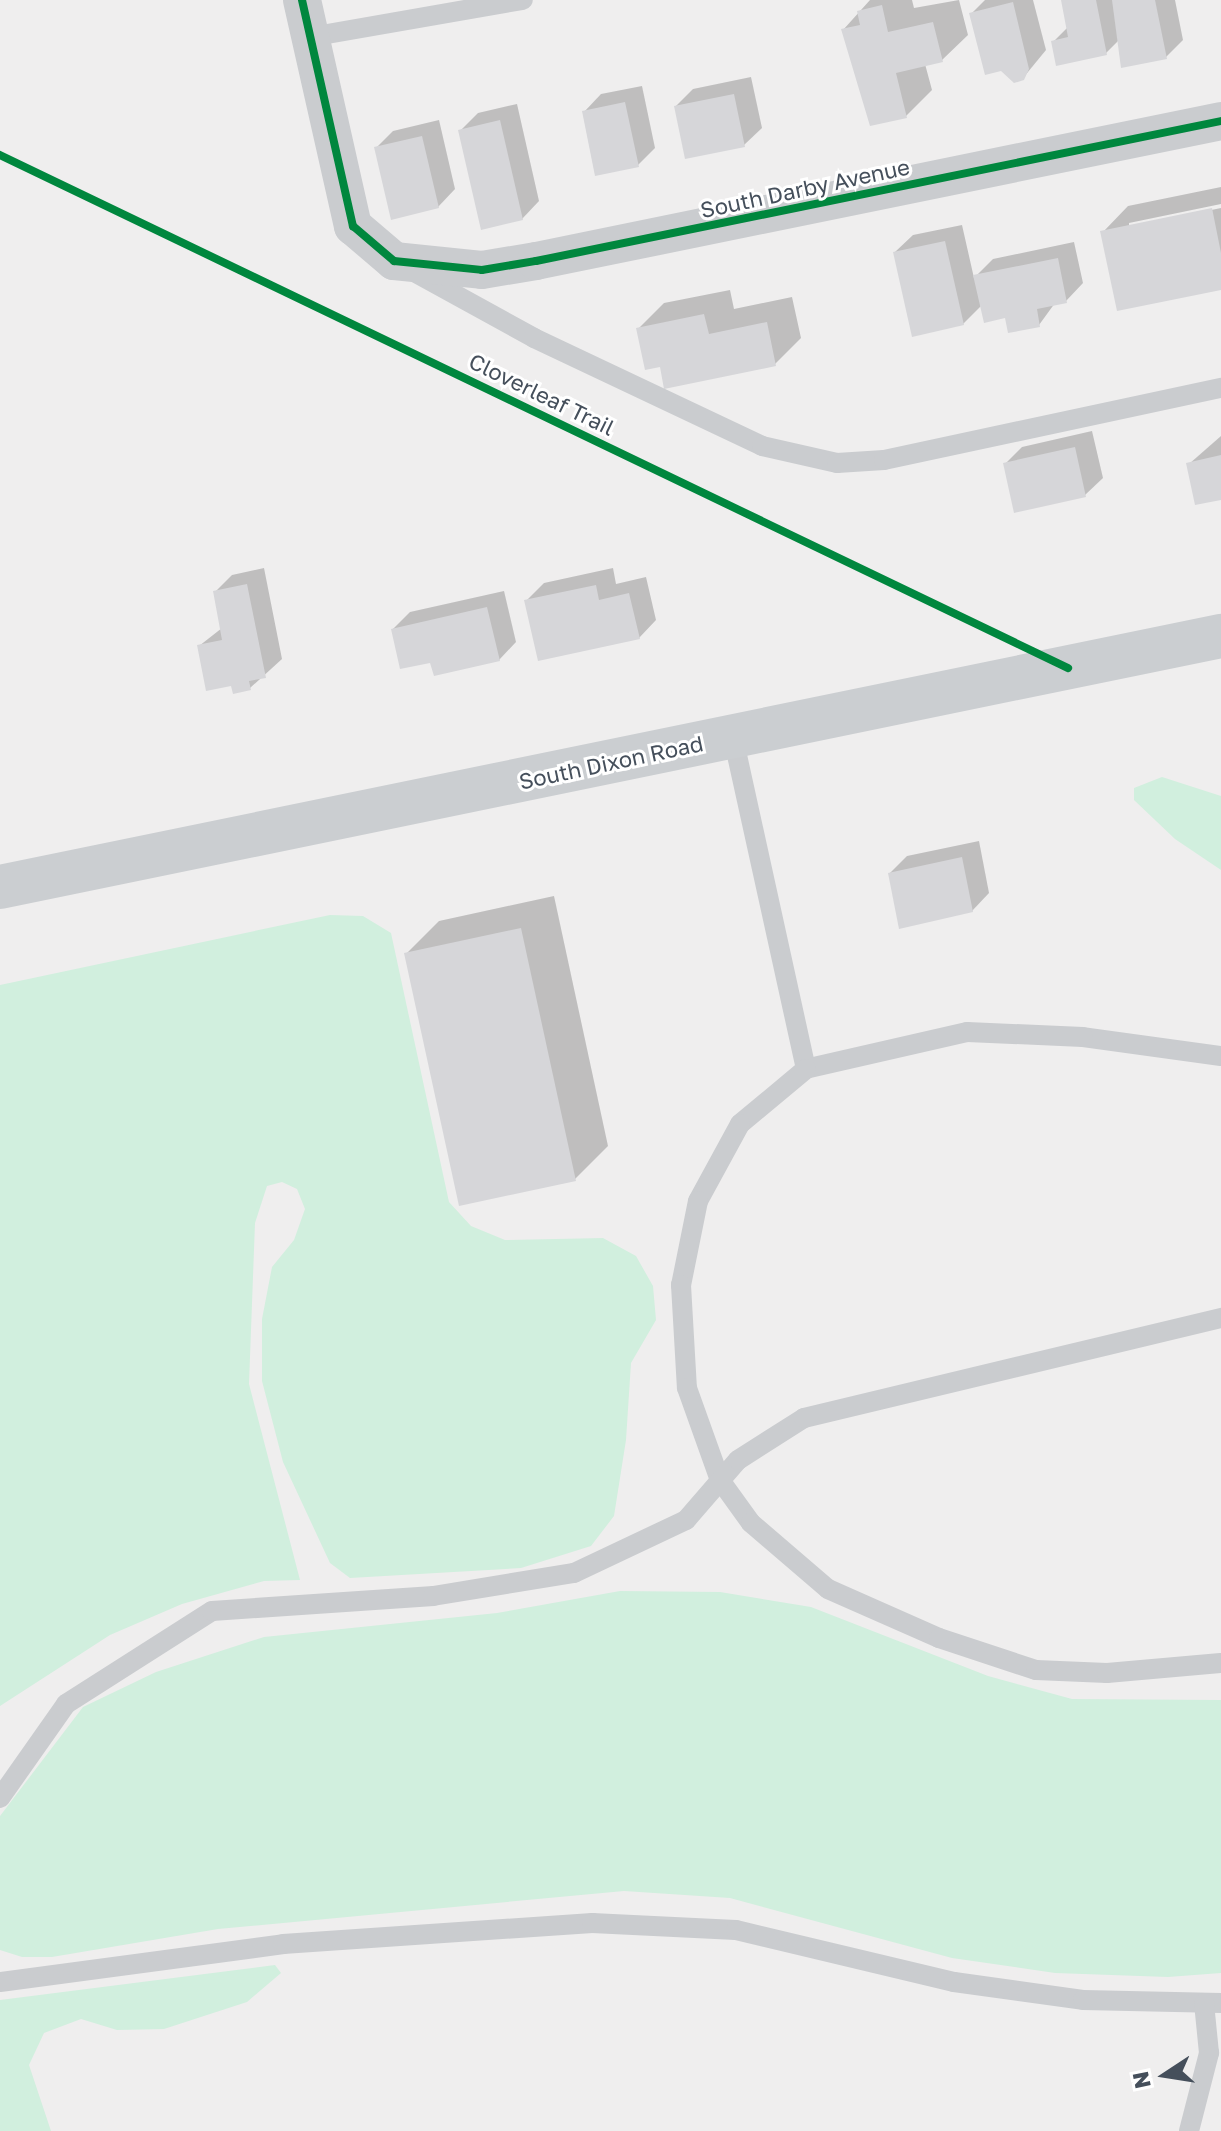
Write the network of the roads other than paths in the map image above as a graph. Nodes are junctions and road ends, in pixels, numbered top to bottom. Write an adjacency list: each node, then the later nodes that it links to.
1 (302, 0): 3 (street)
2 (523, 0): 3 (lane)
3 (310, 37): 5 (street)
4 (1221, 121): 5 (street, South Darby Avenue)
5 (394, 261): 6 (lane)
6 (1221, 388)
7 (1221, 636): 8 (main road, South Dixon Road)
8 (733, 737): 9 (main road, South Dixon Road); 11 (lane)
9 (0, 887)
10 (1221, 1056): 11 (lane)
11 (806, 1069): 13 (lane)
12 (1221, 1318): 13 (lane)
13 (720, 1480): 14 (lane); 15 (lane)
14 (1221, 1663)
15 (0, 1798)
16 (0, 1982): 17 (lane)
17 (1213, 2003): 18 (lane)
18 (1189, 2131)

